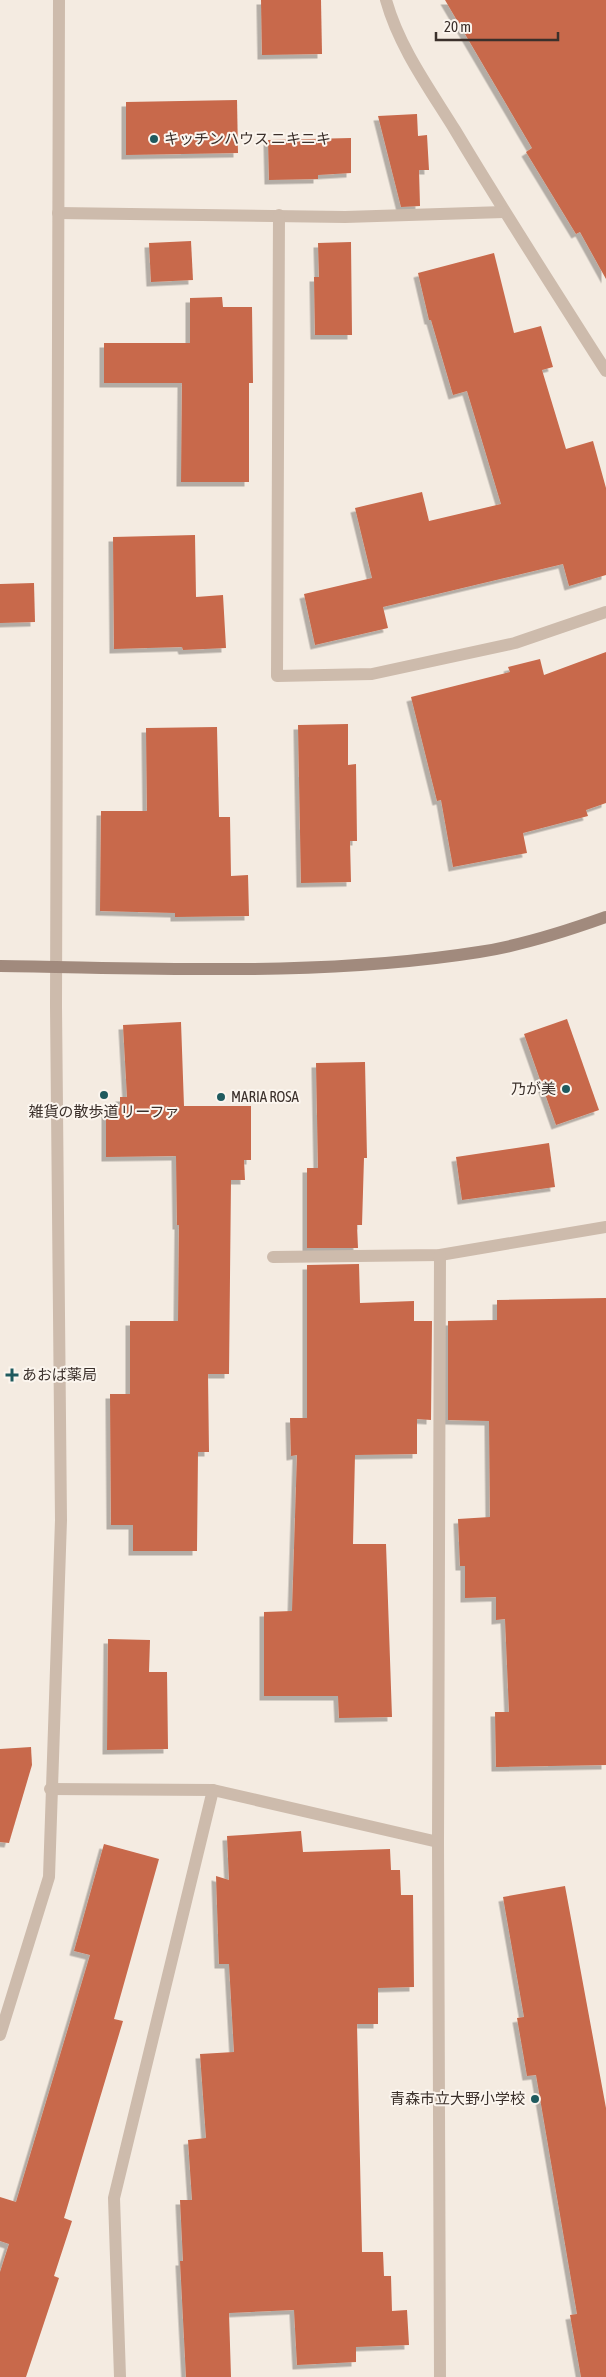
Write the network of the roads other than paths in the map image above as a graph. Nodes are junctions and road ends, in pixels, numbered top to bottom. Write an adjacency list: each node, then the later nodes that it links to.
1 (59, 0): 4 (street)
2 (386, 0): 3 (street)
3 (504, 212): 5 (street); 6 (street)
4 (58, 213): 5 (street); 10 (street)
5 (279, 215): 7 (street)
6 (606, 371)
7 (606, 612)
8 (606, 917): 10 (street)
9 (0, 966): 10 (street)
10 (56, 967): 14 (street)
11 (606, 1227): 12 (street)
12 (440, 1255): 13 (street); 16 (street)
13 (272, 1257)
14 (50, 1789): 15 (street); 17 (street)
15 (213, 1790): 16 (street); 18 (street)
16 (438, 1842): 19 (street)
17 (0, 2035)
18 (120, 2377)
19 (440, 2377)

